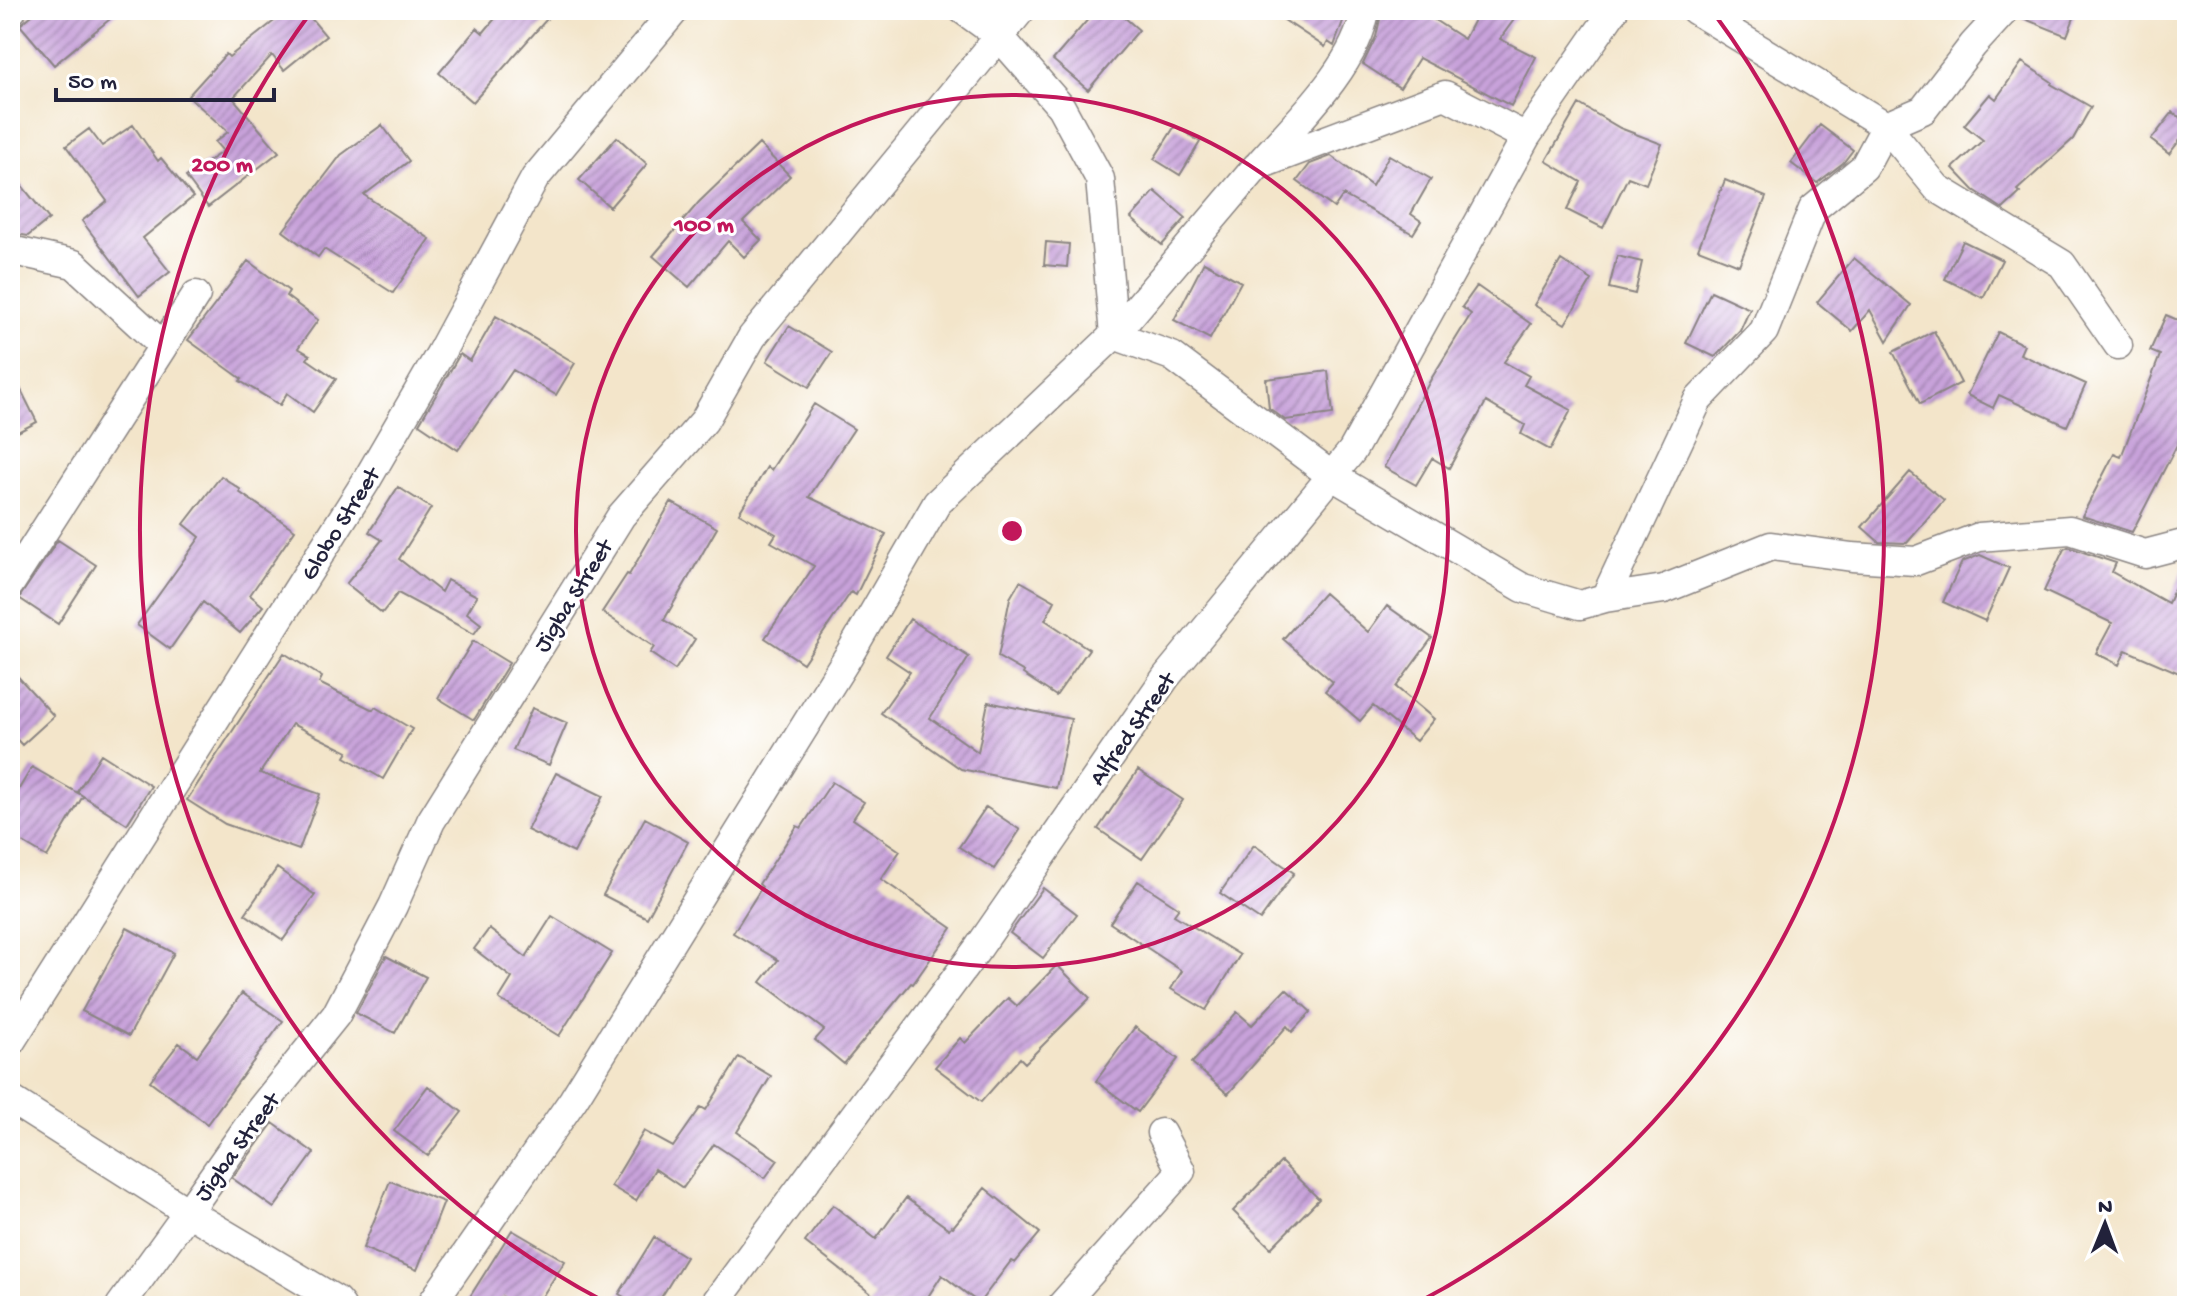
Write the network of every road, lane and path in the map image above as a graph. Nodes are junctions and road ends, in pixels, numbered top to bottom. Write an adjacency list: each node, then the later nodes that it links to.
1 (675, 10): 20 (street, Globo Street)
2 (963, 10): 7 (street)
3 (1365, 10): 10 (street)
4 (1614, 10): 9 (street, Alfred Street)
5 (1695, 10): 8 (street)
6 (2005, 10): 8 (street)
7 (1011, 21): 13 (street); 23 (street, Jigba Street)
8 (1886, 126): 14 (street); 19 (street)
9 (1526, 137): 10 (street); 16 (street, Alfred Street)
10 (1257, 166): 13 (street)
11 (10, 250): 15 (street)
12 (196, 295): 15 (street)
13 (1114, 335): 16 (street); 26 (street)
14 (2118, 345)
15 (163, 346): 18 (street)
16 (1332, 476): 19 (street); 27 (street, Alfred Street)
17 (2187, 543): 19 (street)
18 (10, 584)
19 (1605, 598)
20 (10, 1043)
21 (10, 1099): 23 (street)
22 (1161, 1133): 28 (street)
23 (188, 1212): 24 (street, Jigba Street); 25 (street)
24 (120, 1306)
25 (341, 1306)
26 (430, 1306)
27 (713, 1306)
28 (1061, 1306)

